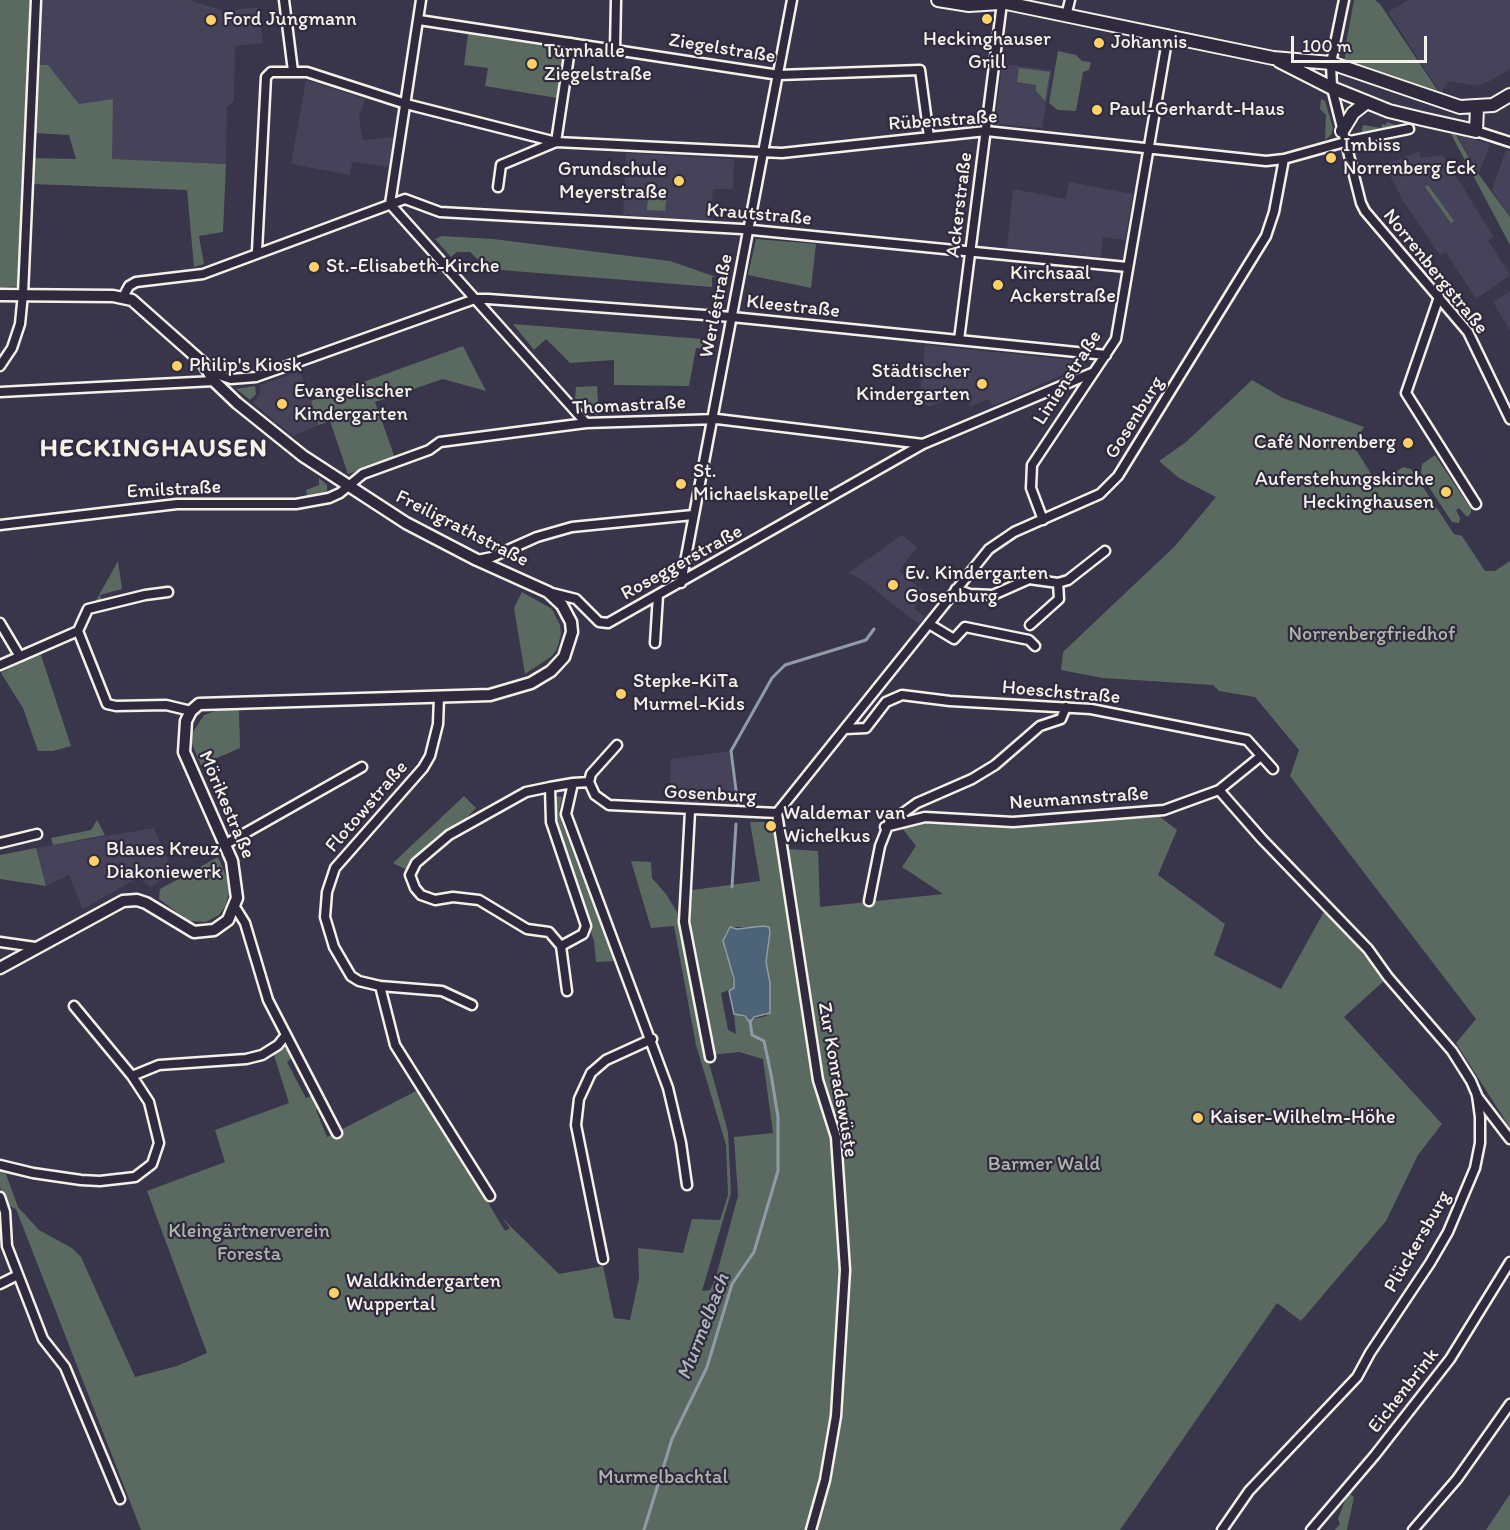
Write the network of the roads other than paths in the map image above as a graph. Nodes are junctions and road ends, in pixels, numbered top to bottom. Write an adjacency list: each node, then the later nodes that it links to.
1 (36, 0): 40 (street)
2 (284, 0): 17 (street)
3 (421, 0): 11 (street)
4 (616, 0): 14 (street)
5 (792, 0): 18 (street, Werléstraße)
6 (938, 0): 9 (main road)
7 (1070, 0): 10 (street)
8 (1344, 0): 16 (street, Norrenbergstraße)
9 (997, 2): 10 (main road); 25 (street, Ackerstraße)
10 (1066, 16): 12 (main road)
11 (419, 20): 13 (street, Ziegelstraße); 22 (street)
12 (1168, 35): 15 (main road); 31 (street, Linienstraße)
13 (571, 43): 14 (street, Ziegelstraße); 29 (street)
14 (615, 50): 18 (street, Ziegelstraße)
15 (1273, 58): 16 (main road); 19 (main road)
16 (1331, 63): 19 (street, Norrenbergstraße); 23 (main road)
17 (293, 71): 22 (street); 37 (street)
18 (779, 75): 27 (street, Ziegelstraße); 32 (street, Werléstraße)
19 (1332, 88): 21 (main road); 28 (street, Norrenbergstraße)
20 (1510, 95): 23 (main road)
21 (1367, 102): 26 (main road); 28 (main road)
22 (405, 105): 29 (street); 35 (street)
23 (1477, 108): 26 (main road)
24 (1409, 129): 28 (street, Rübenstraße)
25 (986, 131): 27 (street, Rübenstraße); 31 (street, Rübenstraße); 38 (street, Ackerstraße)
26 (1476, 131): 30 (street)
27 (929, 136): 32 (street, Rübenstraße)
28 (1344, 136): 33 (street, Rübenstraße); 43 (street, Norrenbergstraße)
29 (556, 142): 32 (street, Rübenstraße); 34 (street)
30 (1510, 142)
31 (1149, 147): 33 (street, Rübenstraße); 39 (street, Linienstraße)
32 (764, 152): 36 (street, Werléstraße)
33 (1284, 159): 59 (street, Gosenburg)
34 (498, 187)
35 (390, 204): 36 (street, Krautstraße); 37 (street, Krautstraße); 44 (street)
36 (749, 230): 38 (street, Krautstraße); 45 (street, Werléstraße)
37 (257, 251): 42 (street, Krautstraße)
38 (972, 252): 39 (street, Krautstraße); 46 (street, Ackerstraße)
39 (1127, 267): 47 (street, Linienstraße)
40 (23, 294): 41 (street); 42 (street); 48 (street)
41 (0, 295)
42 (123, 297): 50 (street, Freiligrathstraße)
43 (1439, 297): 53 (street, Norrenbergstraße); 57 (street)
44 (475, 299): 45 (street, Kleestraße); 50 (street); 54 (street)
45 (732, 317): 46 (street, Kleestraße); 52 (street, Werléstraße)
46 (959, 340): 47 (street, Kleestraße)
47 (1106, 355): 49 (street, Linienstraße)
48 (0, 366)
49 (1092, 373): 55 (street, Roseggerstraße); 59 (street, Linienstraße)
50 (212, 377): 51 (street); 56 (street, Freiligrathstraße)
51 (0, 392)
52 (712, 419): 54 (street, Thomastraße); 55 (street, Thomastraße); 58 (street, Werléstraße)
53 (1510, 419)
54 (586, 423): 56 (street, Thomastraße)
55 (923, 444): 63 (street, Roseggerstraße)
56 (347, 487): 60 (street, Emilstraße); 62 (street, Freiligrathstraße)
57 (1476, 504)
58 (693, 515): 62 (street); 63 (street, Werléstraße)
59 (1043, 520): 65 (street, Gosenburg)
60 (0, 525)
61 (1105, 551): 64 (street)
62 (477, 560): 67 (street, Freiligrathstraße)
63 (681, 583): 68 (street, Roseggerstraße)
64 (1058, 583): 65 (street); 71 (street)
65 (956, 589): 70 (street, Gosenburg)
66 (168, 592): 72 (street)
67 (548, 592): 68 (street, Roseggerstraße); 77 (street, Freiligrathstraße)
68 (658, 595): 73 (street)
69 (0, 623): 75 (street)
70 (929, 624): 74 (street); 80 (street, Gosenburg)
71 (1030, 625)
72 (78, 631): 75 (street); 79 (street)
73 (655, 643)
74 (1035, 646)
75 (19, 655): 76 (street)
76 (0, 665)
77 (440, 697): 79 (street, Freiligrathstraße); 101 (street, Flotowstraße)
78 (1066, 707): 80 (street, Hoeschstraße); 82 (street, Hoeschstraße); 91 (street)
79 (191, 711): 94 (street, Mörikestraße)
80 (844, 729): 90 (street, Gosenburg)
81 (617, 745): 85 (street)
82 (1261, 756): 84 (street, Hoeschstraße); 88 (street, Neumannstraße)
83 (362, 767): 94 (street)
84 (1273, 770)
85 (589, 782): 86 (street); 89 (street, Gosenburg)
86 (573, 783): 87 (street); 106 (street)
87 (550, 787): 98 (street); 98 (street)
88 (1219, 790): 91 (street, Neumannstraße); 109 (street, Plückersburg)
89 (690, 811): 90 (street, Gosenburg); 107 (street)
90 (777, 813): 122 (street, Zur Konradswüste)
91 (885, 827): 95 (street)
92 (37, 834): 93 (street)
93 (0, 843)
94 (226, 844): 96 (street, Mörikestraße)
95 (869, 901)
96 (235, 907): 99 (street); 105 (street)
97 (0, 942): 99 (street)
98 (561, 946): 102 (street)
99 (35, 947): 100 (street)
100 (0, 968)
101 (380, 986): 103 (street, Flotowstraße); 114 (street)
102 (567, 991)
103 (472, 1005)
104 (74, 1006): 108 (street)
105 (286, 1035): 108 (street); 110 (street)
106 (652, 1039): 113 (street); 116 (street)
107 (710, 1057)
108 (132, 1076): 112 (street)
109 (1477, 1095): 111 (street); 123 (street, Plückersburg)
110 (337, 1133)
111 (1510, 1139)
112 (0, 1165)
113 (687, 1185)
114 (490, 1196)
115 (0, 1197): 118 (street)
116 (603, 1259)
117 (1510, 1262): 124 (street, Eichenbrink)
118 (18, 1275): 119 (street); 121 (street)
119 (0, 1284)
120 (1510, 1404): 125 (street)
121 (120, 1499)
122 (811, 1530)
123 (1222, 1530)
124 (1311, 1530)
125 (1413, 1530)

